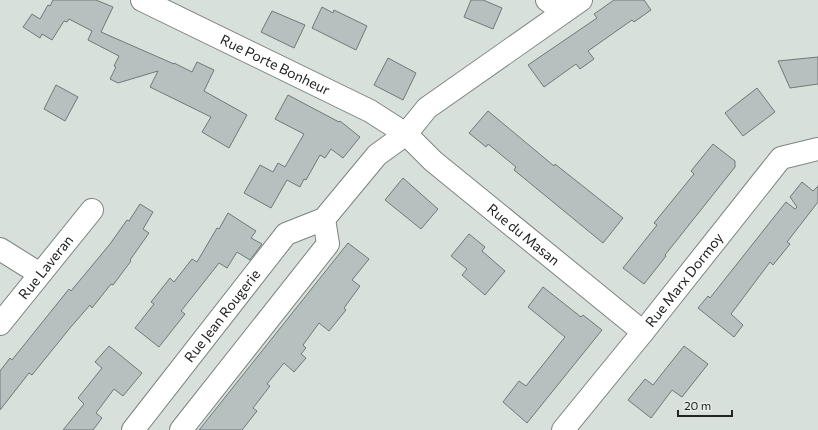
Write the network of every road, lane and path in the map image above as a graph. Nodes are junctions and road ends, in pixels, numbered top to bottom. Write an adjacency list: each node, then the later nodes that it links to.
1 (142, 0): 3 (street, Rue Porte Bonheur)
2 (564, 4): 3 (street)
3 (406, 134): 6 (street); 10 (street, Rue du Masan)
4 (818, 149): 10 (street, Rue Marx Dormoy)
5 (92, 210): 8 (street, Rue Laveran)
6 (324, 220): 11 (street, Rue Jean Rougerie); 12 (street)
7 (0, 249): 8 (street)
8 (40, 274): 9 (street, Rue Laveran)
9 (0, 324)
10 (643, 332): 13 (street, Rue Marx Dormoy)
11 (133, 430)
12 (181, 430)
13 (563, 430)

